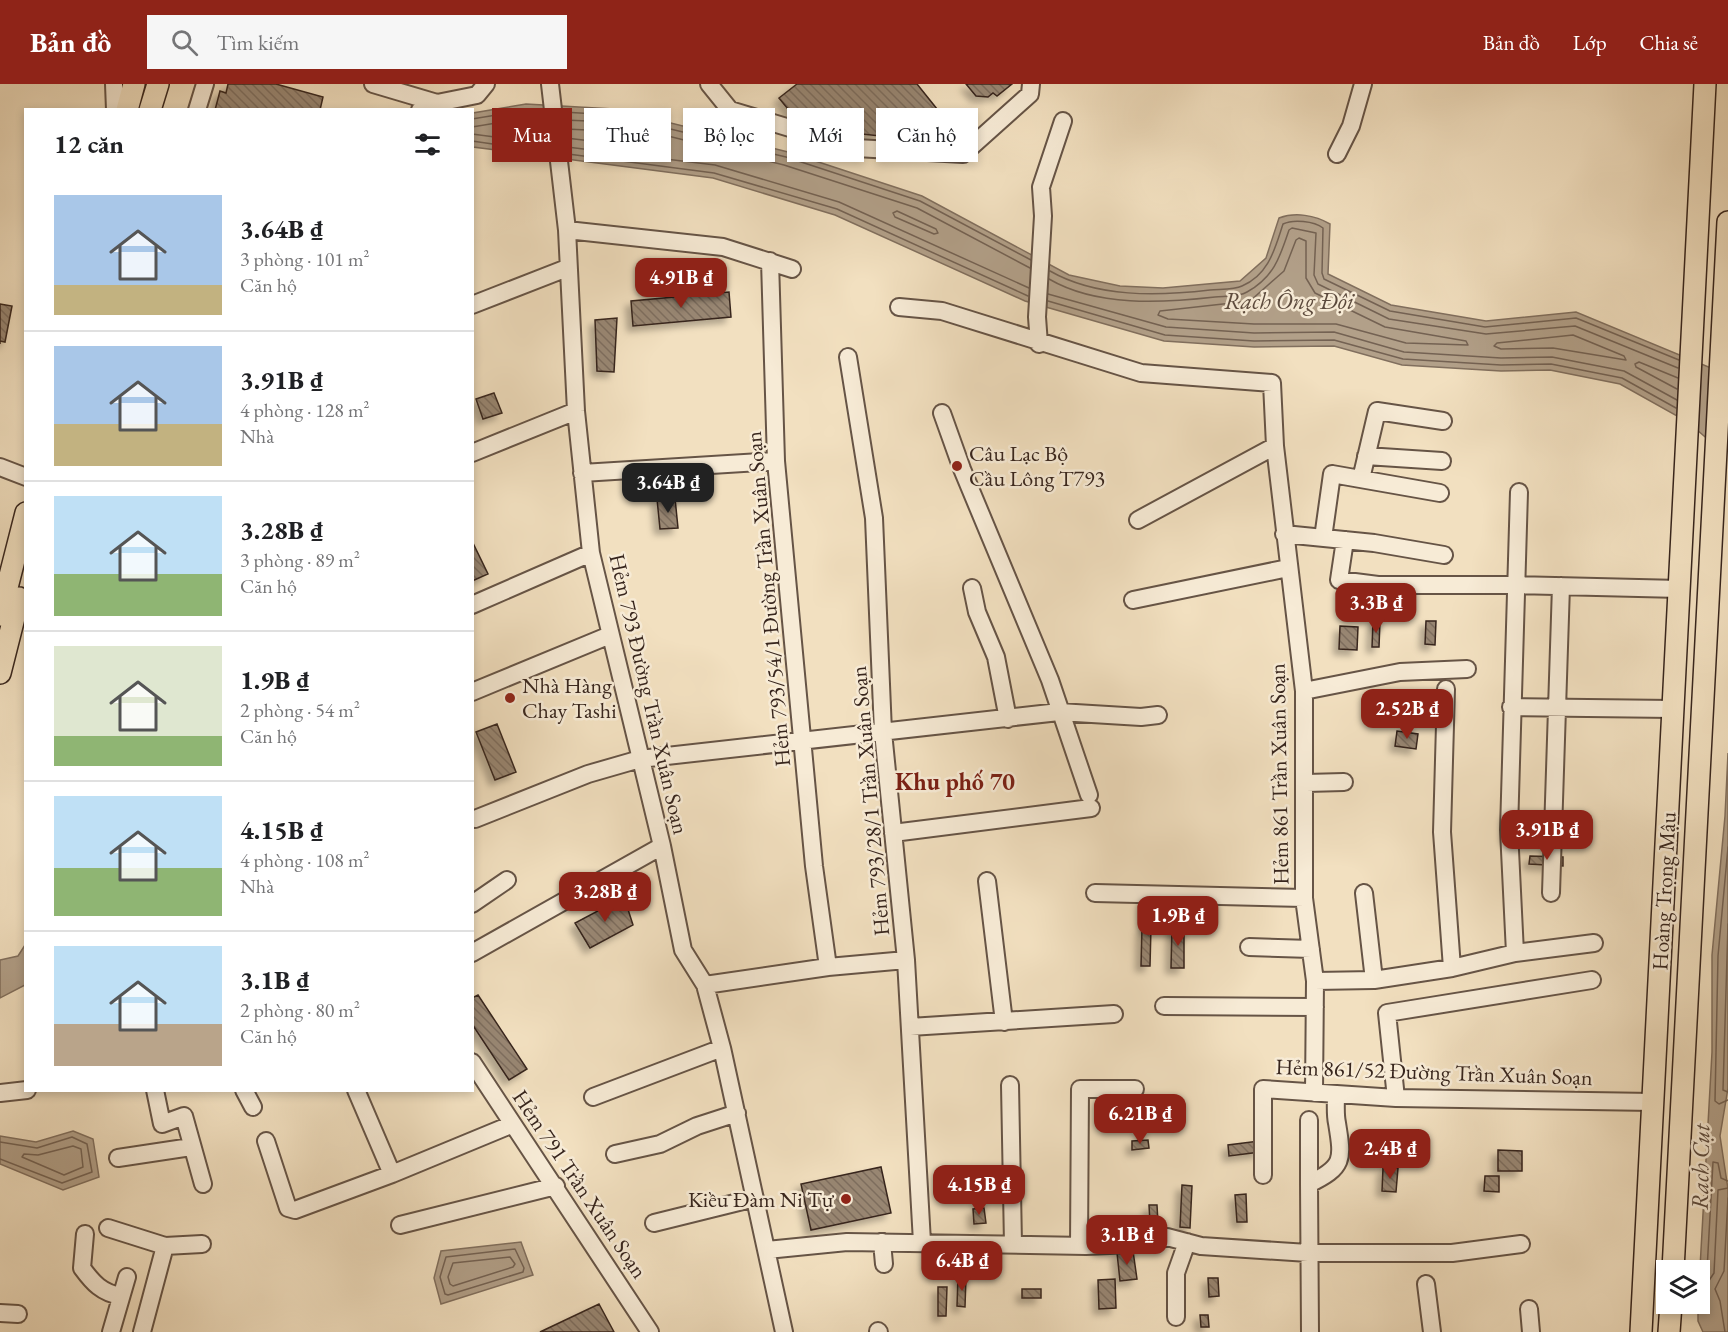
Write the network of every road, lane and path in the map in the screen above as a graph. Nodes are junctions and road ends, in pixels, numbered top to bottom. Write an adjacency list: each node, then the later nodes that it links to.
1 (114, 84): 13 (street)
2 (134, 84): 14 (main road)
3 (158, 84): 15 (main road)
4 (205, 84): 16 (street)
5 (373, 84): 12 (street)
6 (486, 84): 12 (street)
7 (709, 84): 8 (street)
8 (1031, 84)
9 (1364, 84): 19 (street)
10 (1705, 84): 55 (main road, Hoàng Trọng Mậu)
11 (550, 87): 21 (street, Hẻm 793 Đường Trần Xuân Soạn)
12 (437, 103): 17 (street)
13 (115, 108)
14 (128, 108)
15 (151, 108)
16 (199, 108)
17 (425, 108)
18 (1063, 122): 27 (street)
19 (1336, 154)
20 (1728, 222): 56 (main road, Hoàng Trọng Mậu)
21 (567, 230): 22 (street); 23 (street, Hẻm 793 Đường Trần Xuân Soạn)
22 (770, 261): 24 (street); 35 (street, Hẻm 793/54/1 Đường Trần Xuân Soạn)
23 (567, 268): 25 (street); 29 (street, Hẻm 793 Đường Trần Xuân Soạn)
24 (792, 269)
25 (474, 304)
26 (899, 307): 27 (street)
27 (1040, 344): 32 (street, Hẻm 861 Trần Xuân Soạn)
28 (848, 357): 72 (street, Hẻm 793/28/1 Trần Xuân Soạn)
29 (576, 411): 33 (street); 38 (street, Hẻm 793 Đường Trần Xuân Soạn)
30 (942, 413): 69 (street)
31 (1443, 421): 34 (street)
32 (1275, 446): 43 (street); 45 (street, Hẻm 861 Trần Xuân Soạn)
33 (474, 452)
34 (1366, 456): 36 (street); 40 (street)
35 (776, 461): 38 (street); 73 (street, Hẻm 793/54/1 Đường Trần Xuân Soạn)
36 (1442, 461)
37 (0, 467): 39 (street)
38 (582, 473): 48 (street, Hẻm 793 Đường Trần Xuân Soạn)
39 (24, 476)
40 (1361, 479): 42 (street); 46 (street)
41 (1519, 492): 52 (street)
42 (1440, 493)
43 (1138, 520)
44 (24, 521): 59 (main road)
45 (1284, 534): 46 (street); 50 (street, Hẻm 861 Trần Xuân Soạn)
46 (1323, 538): 47 (street)
47 (1345, 540): 49 (street); 52 (street)
48 (591, 553): 58 (street); 60 (street, Hẻm 793 Đường Trần Xuân Soạn)
49 (1444, 555)
50 (1288, 568): 57 (street); 65 (street, Hẻm 861 Trần Xuân Soạn)
51 (24, 580): 62 (main road)
52 (1517, 585): 53 (street); 66 (street)
53 (1561, 586): 55 (street); 67 (street)
54 (972, 588): 71 (street)
55 (1680, 589): 56 (main road); 68 (main road, Hoàng Trọng Mậu)
56 (1708, 590): 82 (main road, Hoàng Trọng Mậu)
57 (1133, 600)
58 (474, 604)
59 (0, 615)
60 (610, 635): 64 (street); 74 (street, Hẻm 793 Đường Trần Xuân Soạn)
61 (1467, 669): 65 (street)
62 (0, 673)
63 (1446, 689): 98 (street)
64 (474, 691)
65 (1304, 691): 76 (street, Hẻm 861 Trần Xuân Soạn)
66 (1511, 707): 67 (street); 78 (street)
67 (1556, 707): 68 (street); 80 (street)
68 (1673, 709): 81 (main road, Hoàng Trọng Mậu)
69 (1059, 712): 70 (street); 71 (street); 79 (street)
70 (1158, 716)
71 (1008, 719): 72 (street)
72 (883, 732): 73 (street); 79 (street, Hẻm 793/28/1 Trần Xuân Soạn)
73 (804, 742): 74 (street); 97 (street, Hẻm 793/54/1 Đường Trần Xuân Soạn)
74 (640, 759): 77 (street); 83 (street, Hẻm 793 Đường Trần Xuân Soạn)
75 (1344, 782): 76 (street)
76 (1306, 783): 89 (street, Hẻm 861 Trần Xuân Soạn)
77 (475, 819)
78 (1509, 830): 80 (street); 95 (street)
79 (893, 832): 96 (street, Hẻm 793/28/1 Trần Xuân Soạn)
80 (1552, 832): 88 (street)
81 (1667, 836): 82 (main road); 121 (main road, Hoàng Trọng Mậu)
82 (1695, 839): 122 (main road, Hoàng Trọng Mậu)
83 (662, 846): 92 (street); 102 (street, Hẻm 793 Đường Trần Xuân Soạn)
84 (507, 880): 90 (street)
85 (987, 881): 106 (street)
86 (1095, 893): 89 (street)
87 (1364, 893): 99 (street)
88 (1551, 893)
89 (1304, 898): 94 (street, Hẻm 861 Trần Xuân Soạn)
90 (474, 903)
91 (1594, 943): 95 (street)
92 (476, 946)
93 (1249, 947): 94 (street)
94 (1311, 950): 100 (street, Hẻm 861 Trần Xuân Soạn)
95 (1515, 953): 98 (street)
96 (906, 960): 97 (street); 107 (street, Hẻm 793/28/1 Trần Xuân Soạn)
97 (828, 967): 102 (street)
98 (1452, 968): 99 (street)
99 (1374, 980): 100 (street)
100 (1315, 981): 104 (street, Hẻm 861 Trần Xuân Soạn)
101 (1592, 981): 120 (street)
102 (705, 985): 108 (street, Hẻm 793 Đường Trần Xuân Soạn)
103 (1164, 1006): 104 (street)
104 (1315, 1007): 117 (street, Hẻm 861 Trần Xuân Soạn)
105 (1114, 1014): 106 (street)
106 (1004, 1022): 107 (street)
107 (910, 1027): 142 (street, Hẻm 793/28/1 Trần Xuân Soạn)
108 (722, 1048): 119 (street); 124 (street, Hẻm 793 Đường Trần Xuân Soạn)
109 (474, 1065): 126 (street, Hẻm 791 Trần Xuân Soạn)
110 (1010, 1085): 145 (street)
111 (1135, 1089): 148 (street)
112 (24, 1090): 116 (street)
113 (155, 1092): 128 (street)
114 (245, 1092): 123 (street)
115 (357, 1092): 131 (street)
116 (0, 1093)
117 (1314, 1093): 118 (street, Hẻm 861/52 Đường Trần Xuân Soạn); 132 (street, Hẻm 861/52 Đường Trần Xuân Soạn)
118 (1336, 1094): 120 (street, Hẻm 861/52 Đường Trần Xuân Soạn); 134 (street)
119 (593, 1097)
120 (1396, 1098): 121 (street, Hẻm 861/52 Đường Trần Xuân Soạn)
121 (1653, 1102): 122 (main road); 168 (main road, Hoàng Trọng Mậu)
122 (1681, 1103): 151 (main road, Hoàng Trọng Mậu)
123 (253, 1107)
124 (737, 1113): 129 (street); 136 (street, Hẻm 793 Đường Trần Xuân Soạn)
125 (1309, 1120): 134 (street)
126 (513, 1124): 131 (street); 135 (street, Hẻm 791 Trần Xuân Soạn)
127 (266, 1141): 131 (street)
128 (191, 1147): 130 (street); 133 (street)
129 (615, 1154)
130 (118, 1158)
131 (392, 1174)
132 (1263, 1175)
133 (203, 1184)
134 (1309, 1184): 150 (street)
135 (556, 1186): 138 (street); 163 (street, Hẻm 791 Trần Xuân Soạn)
136 (755, 1198): 137 (street); 149 (street, Hẻm 793 Đường Trần Xuân Soạn)
137 (654, 1223)
138 (400, 1225)
139 (108, 1228): 147 (street)
140 (85, 1234): 155 (street)
141 (882, 1242): 142 (street); 149 (street); 152 (street)
142 (922, 1242): 145 (street)
143 (1187, 1242): 148 (street); 150 (street); 160 (street)
144 (202, 1244): 147 (street)
145 (1013, 1244): 148 (street)
146 (1521, 1244): 150 (street)
147 (165, 1246): 162 (street)
148 (1079, 1246)
149 (767, 1250): 164 (street, Hẻm 793 Đường Trần Xuân Soạn)
150 (1308, 1252): 165 (street)
151 (1673, 1260)
152 (884, 1264)
153 (127, 1277): 155 (street)
154 (1426, 1284): 166 (street)
155 (121, 1296): 161 (street)
156 (1529, 1309): 167 (street)
157 (0, 1313): 158 (street)
158 (18, 1314)
159 (1670, 1314): 169 (main road)
160 (1176, 1317)
161 (111, 1332)
162 (142, 1332)
163 (650, 1332)
164 (784, 1332)
165 (1310, 1332)
166 (1432, 1332)
167 (1531, 1332)
168 (1641, 1332)
169 (1669, 1332)

